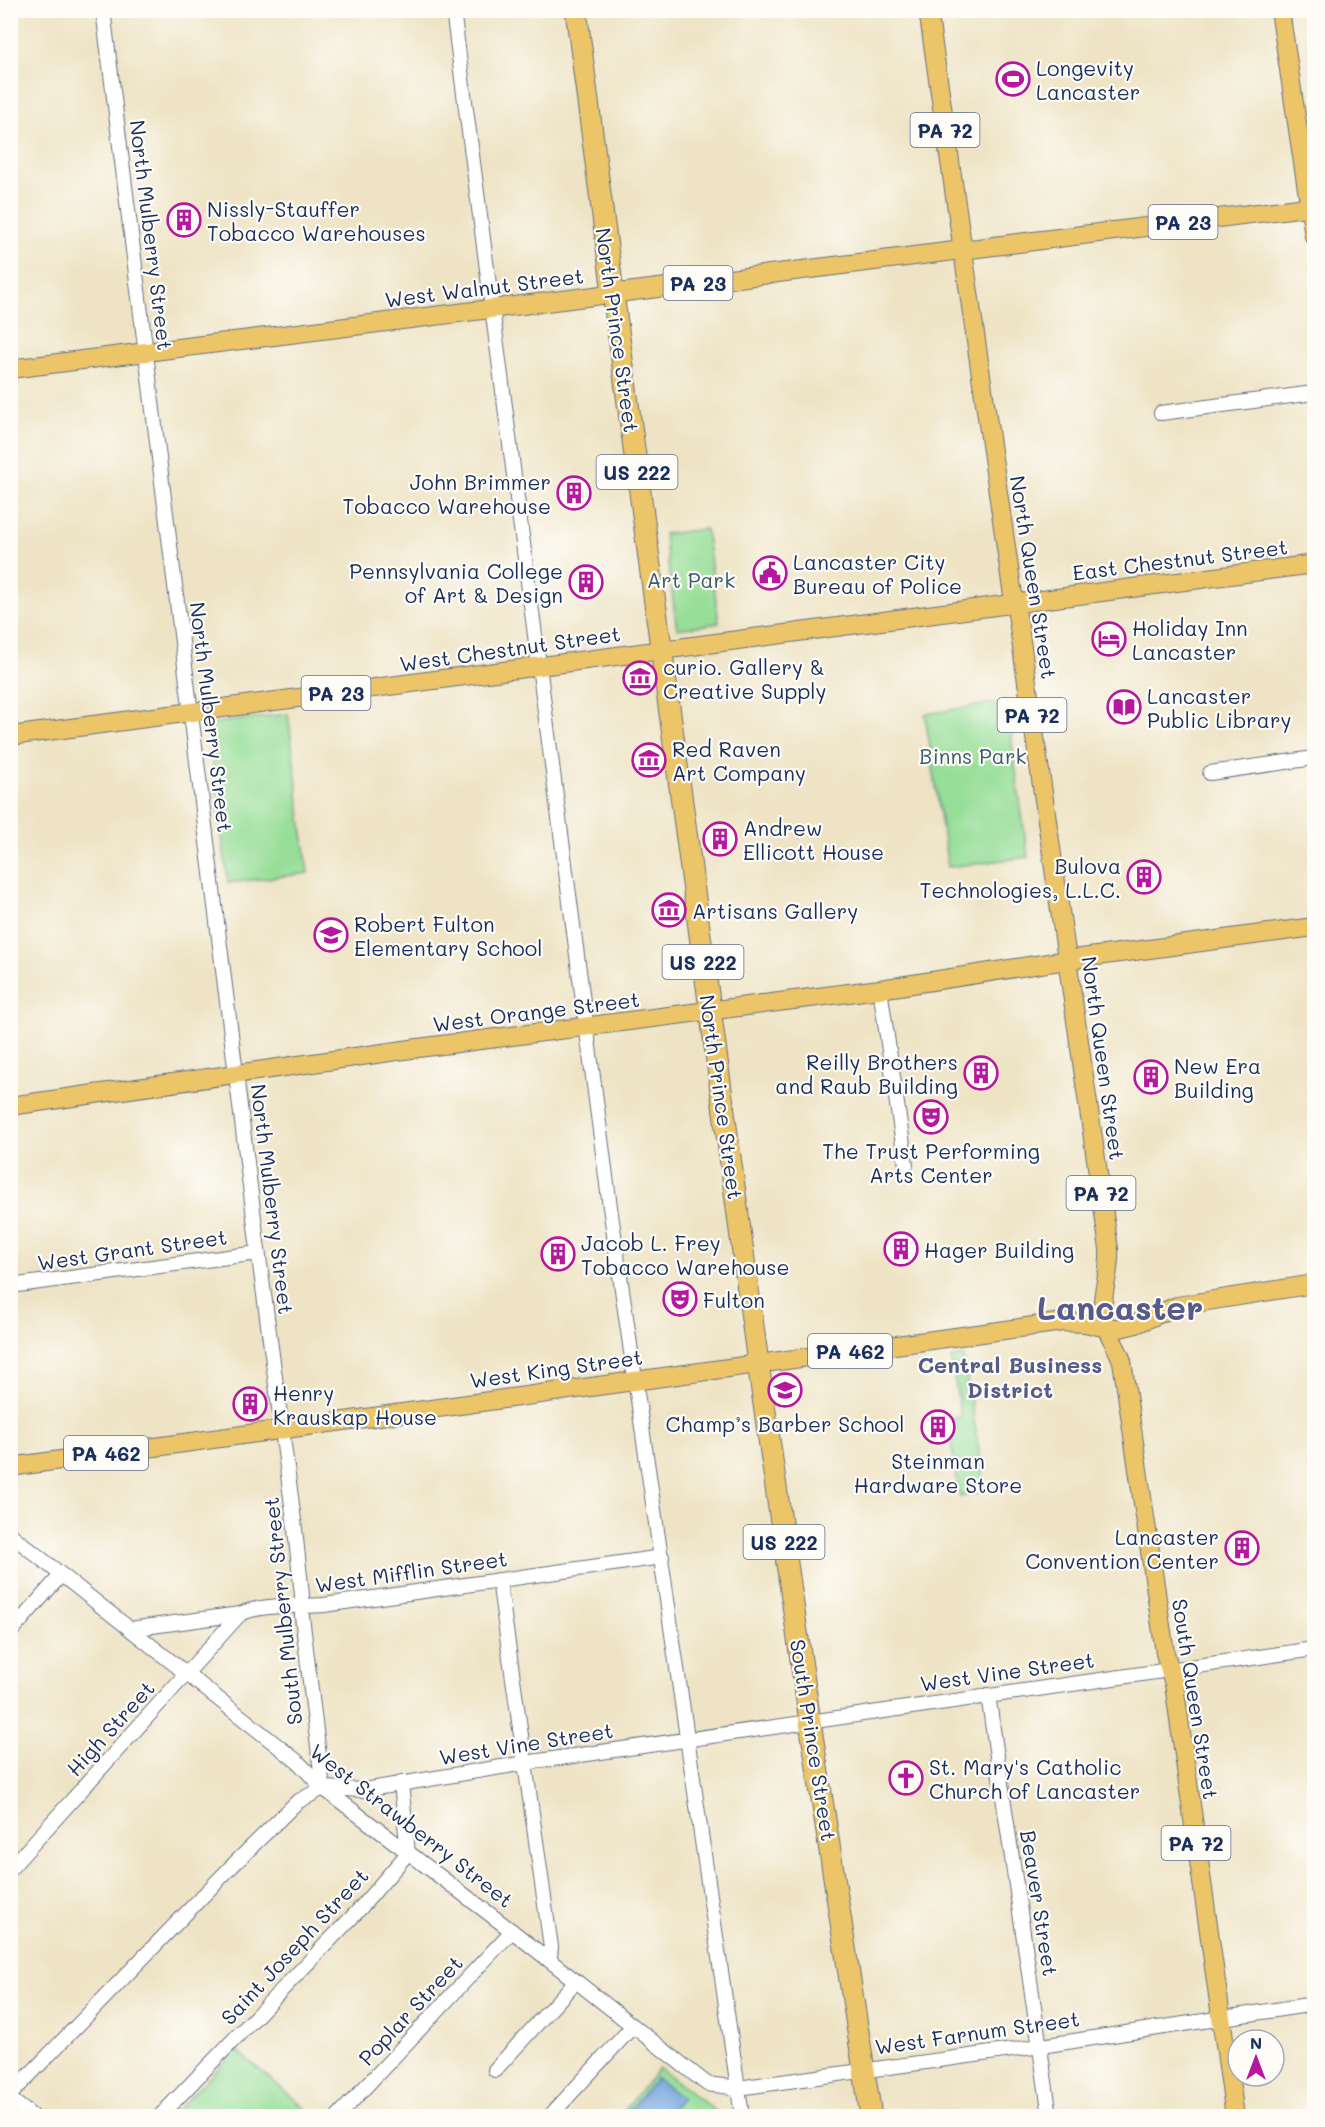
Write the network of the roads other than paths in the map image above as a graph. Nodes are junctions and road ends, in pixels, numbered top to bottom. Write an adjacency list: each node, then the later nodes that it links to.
1 (103, 10): 11 (street, North Mulberry Street)
2 (453, 10): 10 (street)
3 (576, 10): 9 (highway, North Prince Street / US 222)
4 (928, 10): 8 (main road, North Queen Street / PA 72)
5 (1281, 10): 6 (main road)
6 (1312, 206): 7 (main road); 8 (main road, PA 23)
7 (1314, 236)
8 (962, 250): 9 (main road, West Walnut Street / PA 23); 16 (main road, North Queen Street / PA 72)
9 (613, 293): 10 (main road, West Walnut Street / PA 23); 17 (highway, North Prince Street / US 222)
10 (492, 308): 11 (main road, West Walnut Street / PA 23); 18 (street)
11 (145, 352): 12 (main road, West Walnut Street / PA 23); 19 (street, North Mulberry Street)
12 (10, 369)
13 (1314, 393): 14 (street)
14 (1161, 412)
15 (1314, 564): 16 (main road, East Chestnut Street / PA 23)
16 (1015, 603): 17 (main road, West Chestnut Street / PA 23); 24 (main road, North Queen Street / PA 72)
17 (662, 650): 18 (main road, West Chestnut Street / PA 23); 26 (highway, North Prince Street / US 222)
18 (539, 666): 19 (main road, West Chestnut Street / PA 23); 27 (street)
19 (191, 713): 20 (main road, West Chestnut Street / PA 23); 28 (street, North Mulberry Street)
20 (10, 736)
21 (1314, 758): 22 (street)
22 (1210, 773)
23 (1314, 927): 24 (main road, West Orange Street)
24 (1068, 960): 25 (main road, West Orange Street); 34 (main road, North Queen Street / PA 72)
25 (880, 989): 26 (main road, West Orange Street); 30 (street)
26 (710, 1012): 27 (main road, West Orange Street); 35 (highway, North Prince Street / US 222)
27 (586, 1027): 28 (main road, West Orange Street); 36 (street)
28 (236, 1074): 29 (main road, West Orange Street); 31 (street, North Mulberry Street)
29 (10, 1106)
30 (906, 1165)
31 (258, 1253): 33 (street, West Grant Street); 37 (street, North Mulberry Street)
32 (1314, 1284): 34 (main road, PA 462)
33 (10, 1286)
34 (1107, 1328): 35 (main road, West King Street / PA 462); 48 (main road, South Queen Street / PA 72)
35 (758, 1363): 36 (main road, West King Street / PA 462); 51 (highway, South Prince Street / US 222)
36 (635, 1380): 37 (main road, West King Street / PA 462); 40 (street)
37 (282, 1429): 38 (main road, West King Street / PA 462); 43 (street, South Mulberry Street)
38 (10, 1467)
39 (10, 1534): 41 (street, West Strawberry Street)
40 (662, 1557): 42 (street, West Mifflin Street); 52 (street)
41 (61, 1575): 45 (street, West Strawberry Street); 46 (street)
42 (499, 1580): 43 (street, West Mifflin Street); 53 (street)
43 (302, 1605): 44 (street, West Mifflin Street); 55 (street, South Mulberry Street)
44 (240, 1614): 45 (street, West Mifflin Street); 49 (street, High Street)
45 (130, 1629): 49 (street, West Strawberry Street)
46 (10, 1633)
47 (1314, 1648): 48 (street, West Vine Street)
48 (1170, 1669): 50 (street, West Vine Street); 62 (main road, South Queen Street / PA 72)
49 (187, 1674): 55 (street, West Strawberry Street); 57 (street, High Street)
50 (988, 1695): 51 (street, West Vine Street); 64 (street, Beaver Street)
51 (810, 1722): 52 (street, West Vine Street); 65 (highway, South Prince Street / US 222)
52 (688, 1740): 53 (street, West Vine Street); 67 (street)
53 (525, 1764): 54 (street, West Vine Street); 59 (street)
54 (402, 1783): 55 (street, West Vine Street); 56 (street)
55 (323, 1788): 56 (street, West Strawberry Street); 68 (street)
56 (408, 1853): 58 (street, West Strawberry Street); 70 (street, Saint Joseph Street)
57 (10, 1869)
58 (512, 1931): 59 (street, West Strawberry Street); 71 (street, Poplar Street)
59 (548, 1959): 60 (street, West Strawberry Street)
60 (576, 1982): 63 (street, West Strawberry Street); 66 (street)
61 (1314, 2004): 62 (street, West Farnum Street)
62 (1221, 2017): 64 (street, West Farnum Street); 76 (main road, South Queen Street / PA 72)
63 (633, 2026): 67 (street, West Strawberry Street); 72 (street)
64 (1041, 2046): 65 (street, West Farnum Street); 75 (street, Beaver Street)
65 (863, 2069): 67 (street, West Farnum Street); 74 (highway, South Prince Street / US 222)
66 (495, 2070)
67 (738, 2088): 73 (street)
68 (10, 2097): 69 (street)
69 (32, 2116)
70 (160, 2116)
71 (338, 2116)
72 (550, 2116)
73 (742, 2116)
74 (871, 2116)
75 (1050, 2116)
76 (1235, 2116)

